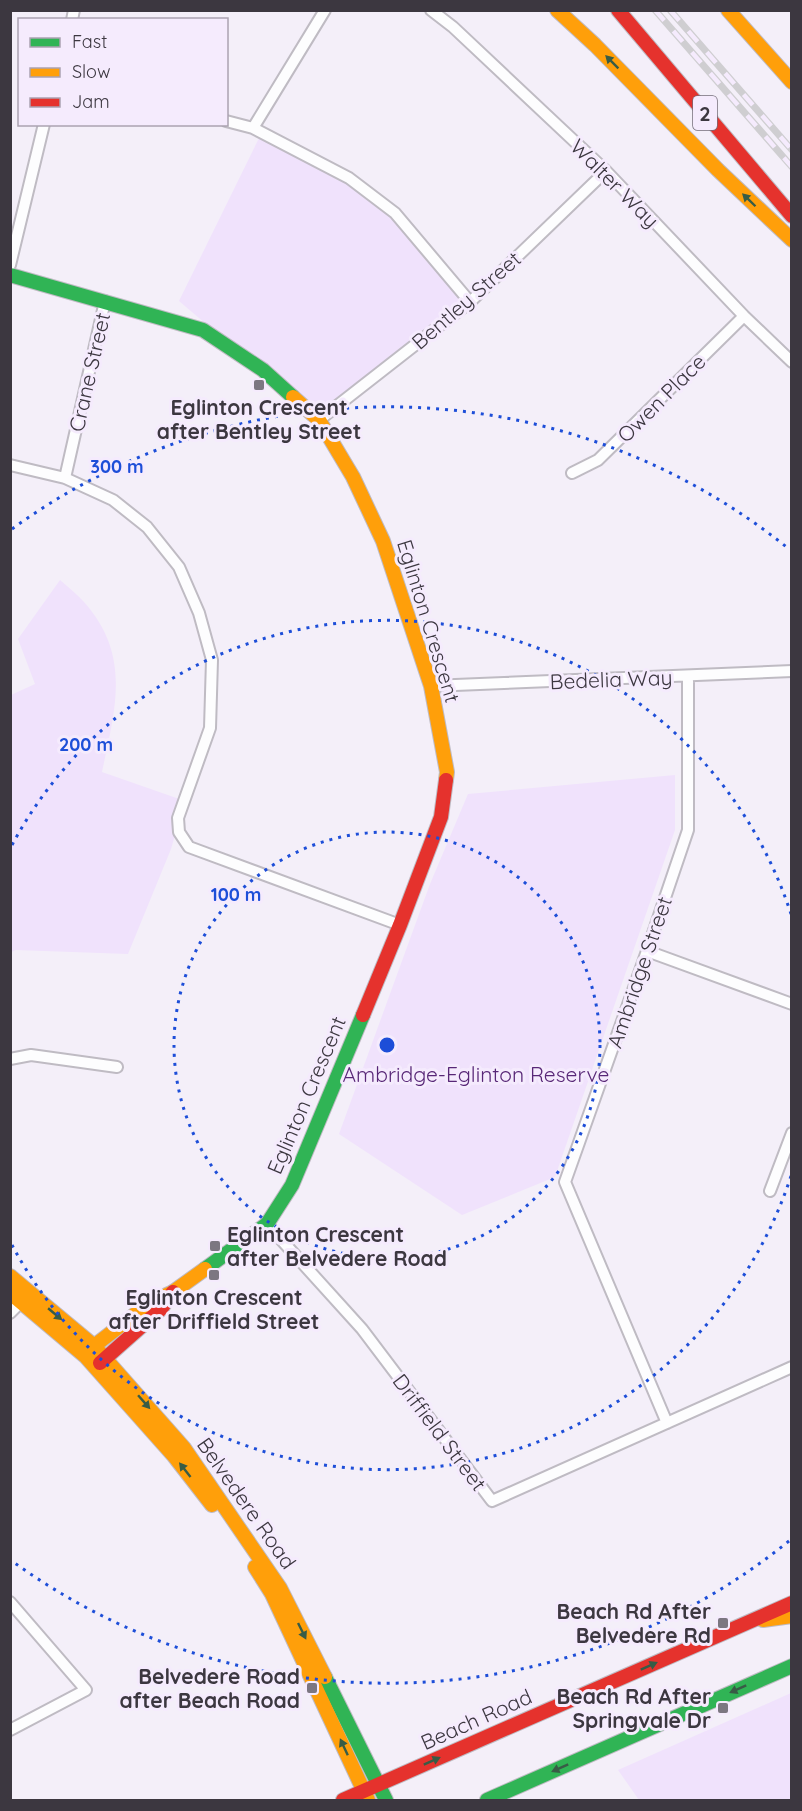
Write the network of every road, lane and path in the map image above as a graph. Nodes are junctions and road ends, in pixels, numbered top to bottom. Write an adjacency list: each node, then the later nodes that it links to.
1 (325, 10): 11 (street)
2 (431, 10): 12 (street, Walter Way)
3 (556, 10): 14 (main road, one-way to 3)
4 (618, 10): 13 (main road, 2)
5 (728, 10): 7 (main road)
6 (738, 10): 7 (main road)
7 (762, 47): 8 (main road)
8 (792, 82)
9 (228, 122): 11 (street)
10 (45, 126): 15 (street)
11 (253, 128): 18 (street)
12 (606, 171): 18 (street, Bentley Street); 19 (street, Walter Way)
13 (792, 216)
14 (792, 240)
15 (10, 265)
16 (10, 275): 17 (main road, Eglinton Crescent)
17 (105, 301): 21 (main road, Eglinton Crescent); 24 (street, Crane Street)
18 (470, 302): 21 (street, Bentley Street)
19 (744, 316): 20 (street, Walter Way); 23 (street, Owen Place)
20 (792, 362)
21 (319, 420): 27 (main road, Eglinton Crescent)
22 (10, 465): 24 (street)
23 (572, 473)
24 (65, 478): 28 (street)
25 (792, 672): 26 (street, Bedelia Way)
26 (688, 675): 27 (street, Bedelia Way); 29 (street, Ambridge Street)
27 (431, 686): 28 (main road, Eglinton Crescent)
28 (400, 925): 35 (main road, Eglinton Crescent)
29 (647, 951): 30 (street); 43 (street, Ambridge Street)
30 (792, 1004)
31 (10, 1059): 32 (street)
32 (117, 1067)
33 (792, 1133): 34 (street)
34 (770, 1191)
35 (267, 1224): 37 (main road, Eglinton Crescent); 43 (street, Driffield Street)
36 (10, 1276): 38 (main road, Belvedere Road)
37 (173, 1292): 40 (main road, Eglinton Crescent); 41 (main road, Eglinton Crescent)
38 (20, 1296): 39 (street); 40 (main road, Belvedere Road)
39 (10, 1313)
40 (92, 1356): 41 (main road, Belvedere Road); 51 (main road, Belvedere Road, one-way to 40)
41 (106, 1358): 50 (main road, Belvedere Road, one-way to 50)
42 (792, 1367): 43 (street, Driffield Street)
43 (667, 1423)
44 (10, 1602): 49 (street)
45 (792, 1603): 47 (main road, Beach Road)
46 (792, 1616): 47 (main road)
47 (736, 1627): 50 (main road, Beach Road, one-way to 47)
48 (792, 1666): 54 (main road, one-way to 54)
49 (10, 1730)
50 (378, 1785): 51 (main road, Beach Road); 53 (main road, Belvedere Road)
51 (366, 1796): 52 (main road, Beach Road)
52 (343, 1800)
53 (386, 1800)
54 (487, 1800)

